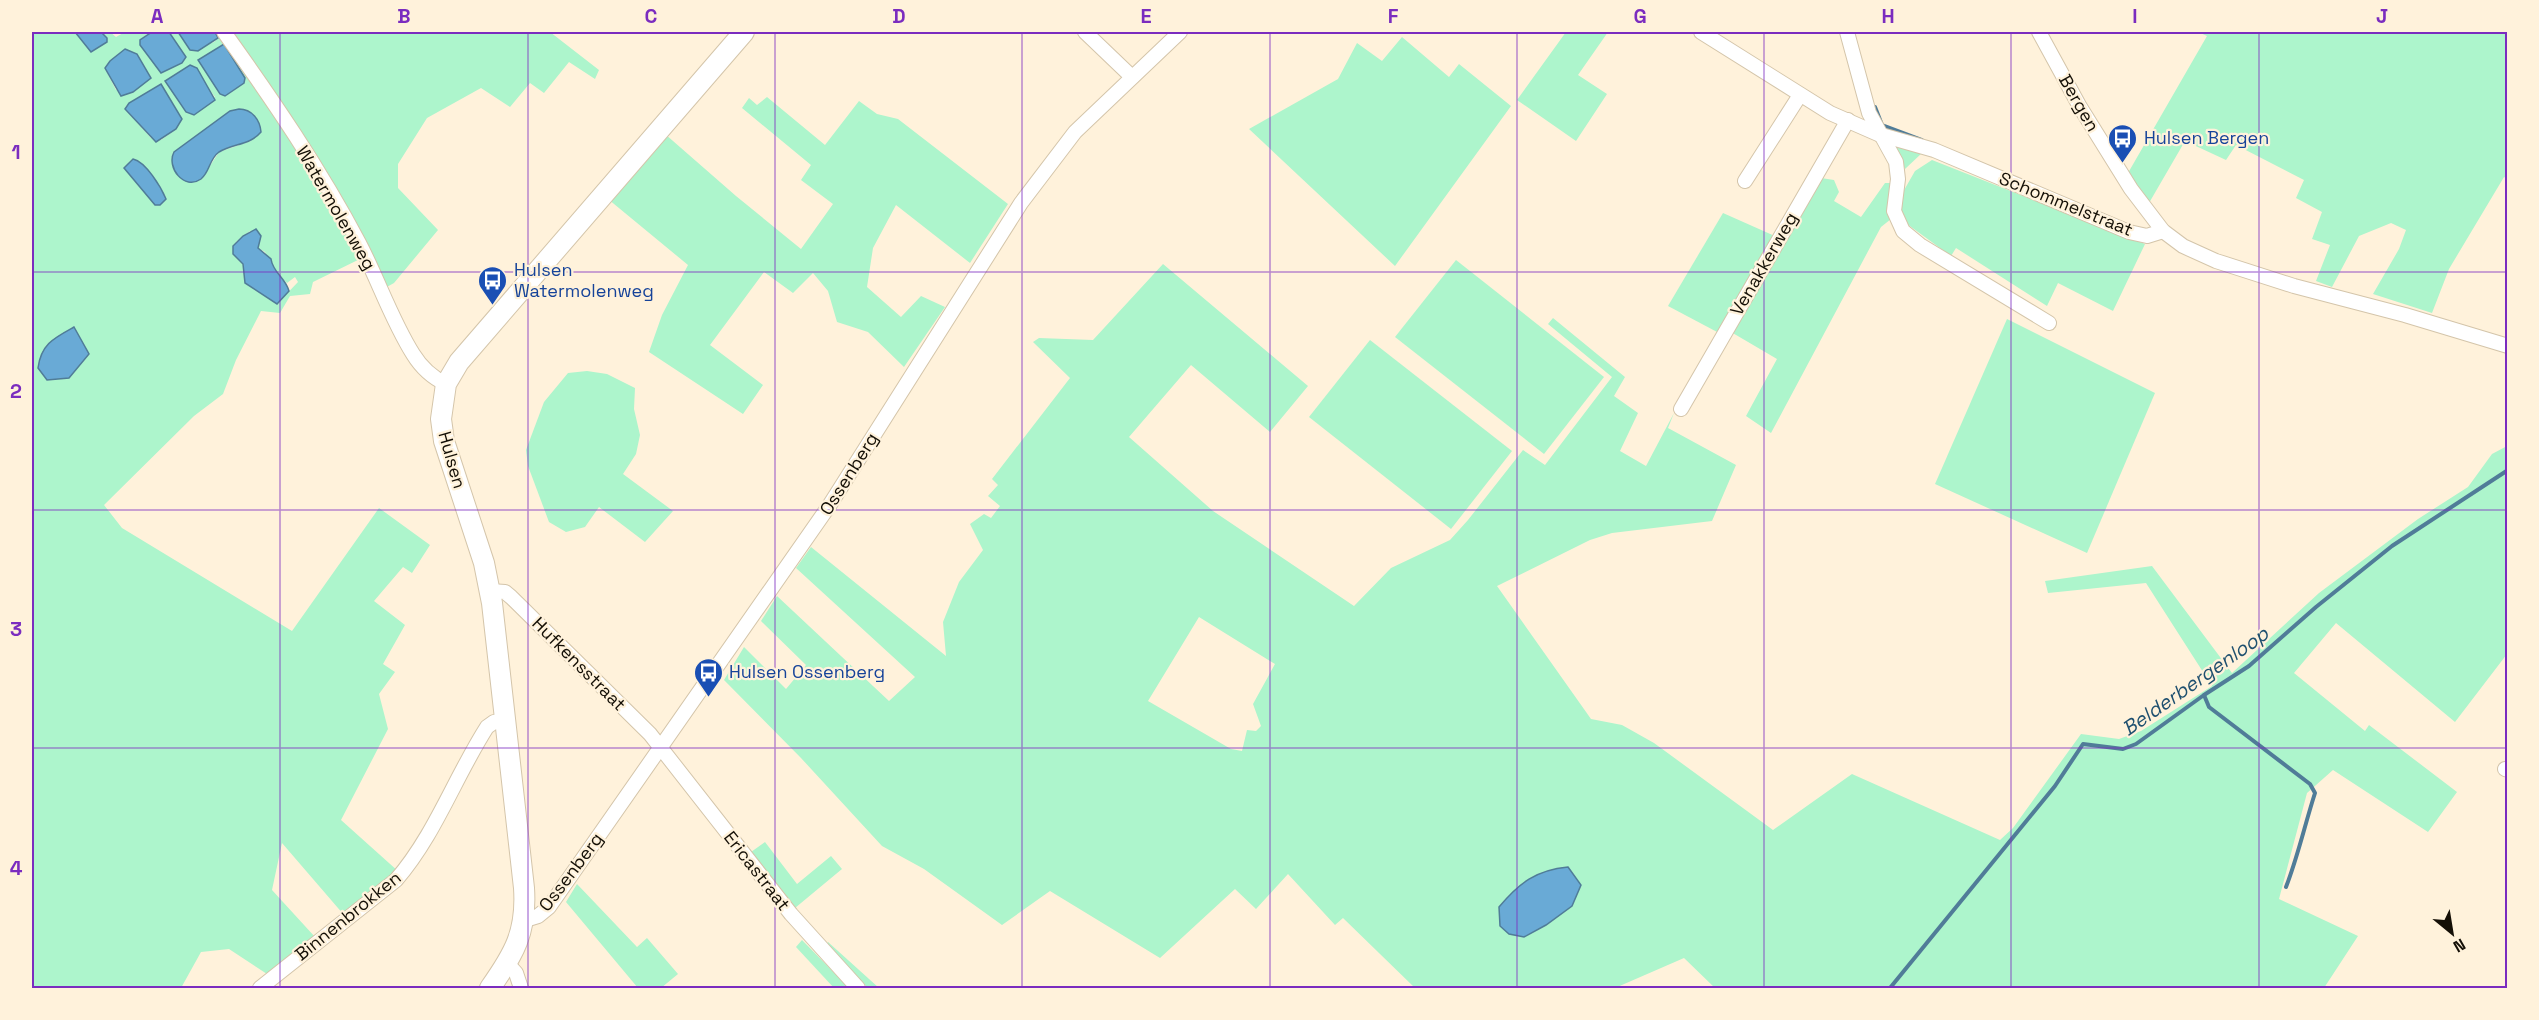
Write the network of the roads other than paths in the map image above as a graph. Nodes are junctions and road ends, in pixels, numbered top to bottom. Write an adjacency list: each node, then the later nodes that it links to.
1 (224, 32): 16 (street, Watermolenweg)
2 (744, 32): 16 (street, Hulsen)
3 (1085, 32): 8 (street)
4 (1180, 32): 8 (street, Ossenberg)
5 (1701, 32): 9 (street, Schommelstraat)
6 (1847, 32): 11 (street)
7 (2039, 32): 13 (street, Bergen)
8 (1131, 78): 20 (street, Ossenberg)
9 (1800, 95): 10 (street, Schommelstraat); 12 (street)
10 (1848, 120): 11 (street, Schommelstraat); 17 (street, Venakkerweg)
11 (1878, 134): 13 (street, Schommelstraat); 14 (street)
12 (1745, 181)
13 (2163, 231): 15 (street)
14 (2049, 323)
15 (2508, 346)
16 (446, 384): 18 (street, Hulsen)
17 (1681, 409)
18 (490, 591): 19 (street, Hulsen); 20 (street, Hufkensstraat)
19 (505, 720): 21 (street, Hulsen); 23 (street, Binnenbrokken)
20 (661, 748): 21 (street, Ossenberg); 26 (street, Ericastraat)
21 (525, 920): 22 (street)
22 (507, 963): 24 (street); 25 (street)
23 (260, 988)
24 (490, 988)
25 (521, 988)
26 (858, 988)

